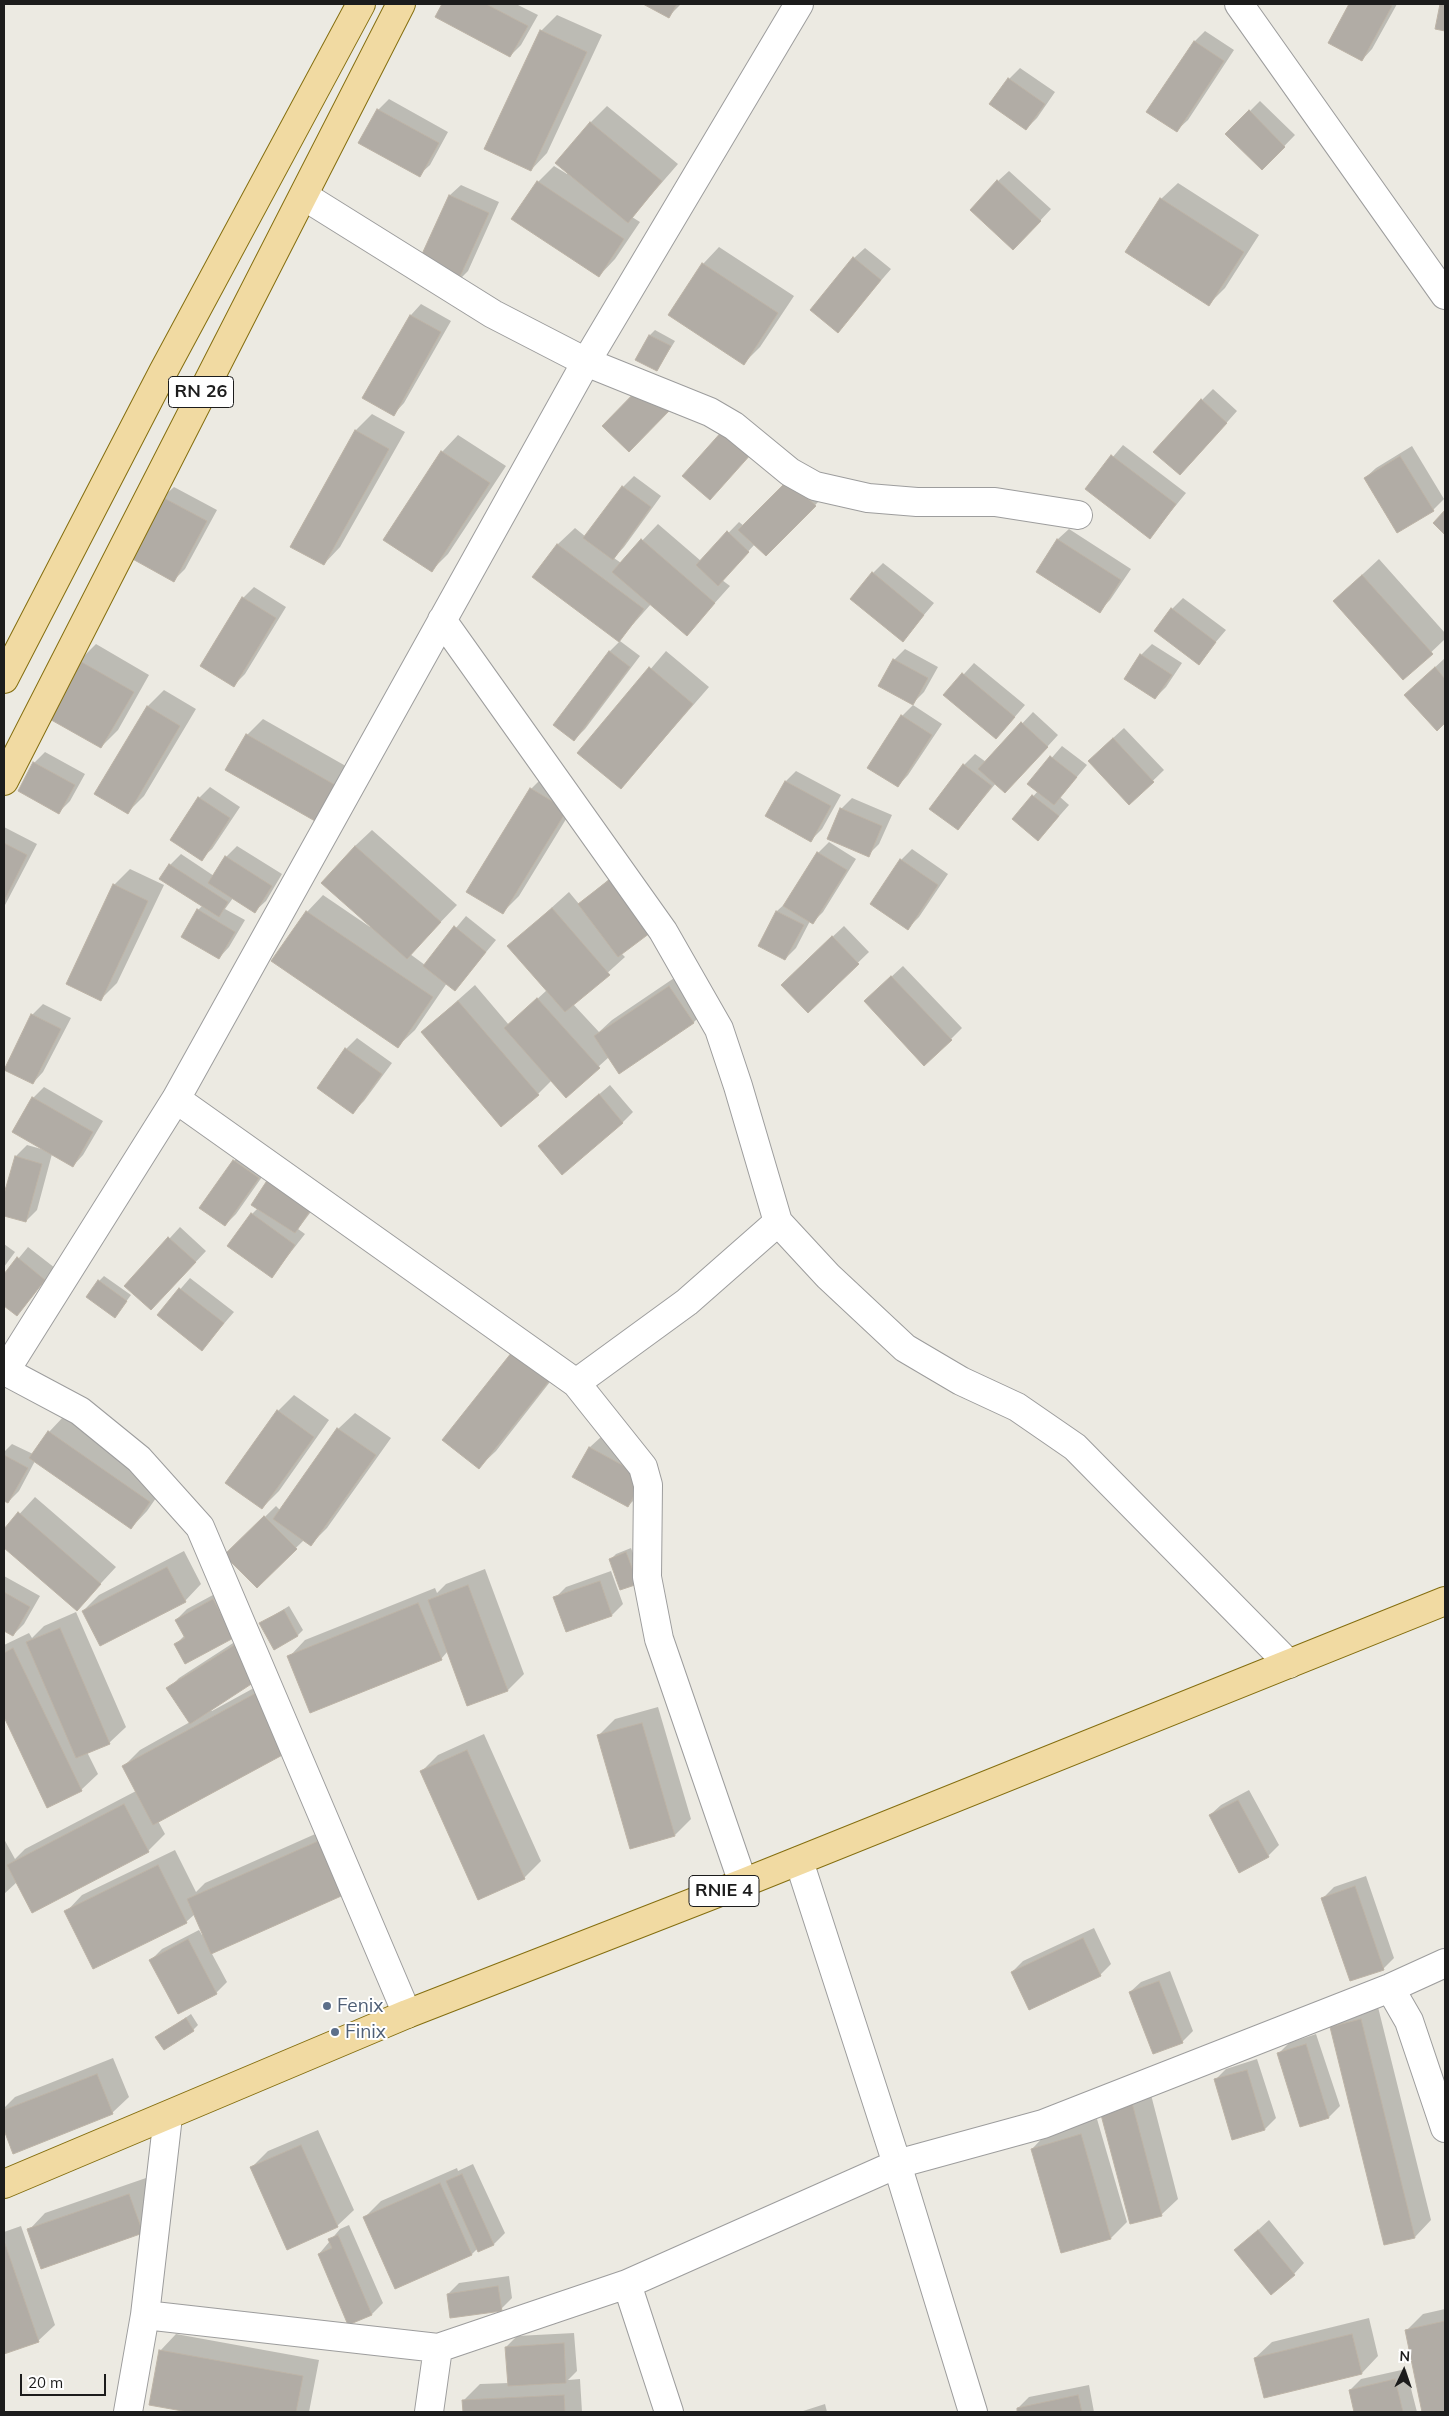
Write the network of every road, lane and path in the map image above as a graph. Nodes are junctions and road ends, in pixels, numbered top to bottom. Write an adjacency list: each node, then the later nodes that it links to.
1 (361, 4): 11 (main road, RN 26)
2 (401, 4): 5 (main road, RN 26)
3 (799, 4): 8 (street)
4 (1239, 4): 6 (street)
5 (304, 196): 8 (street); 12 (main road, RN 26)
6 (1436, 266): 7 (street)
7 (1445, 295)
8 (586, 362): 9 (street); 10 (street)
9 (1078, 516)
10 (442, 620): 13 (street); 14 (street)
11 (4, 679)
12 (4, 781)
13 (176, 1098): 15 (street); 16 (street)
14 (778, 1222): 16 (street); 18 (street)
15 (5, 1372): 23 (street)
16 (576, 1383): 20 (street)
17 (1445, 1601): 18 (main road, RNIE 4)
18 (1289, 1664): 19 (main road, RNIE 4)
19 (798, 1861): 20 (main road, RNIE 4); 26 (street)
20 (743, 1884): 23 (main road, RNIE 4)
21 (1445, 1964): 22 (street)
22 (1390, 1988): 25 (street); 26 (street)
23 (407, 2014): 24 (main road, RNIE 4)
24 (168, 2116): 27 (main road, RNIE 4); 29 (street)
25 (1445, 2128)
26 (897, 2164): 28 (street); 34 (street)
27 (4, 2184)
28 (627, 2284): 30 (street); 33 (street)
29 (145, 2315): 30 (street); 31 (street)
30 (438, 2348): 32 (street)
31 (128, 2412)
32 (429, 2412)
33 (669, 2412)
34 (973, 2412)

